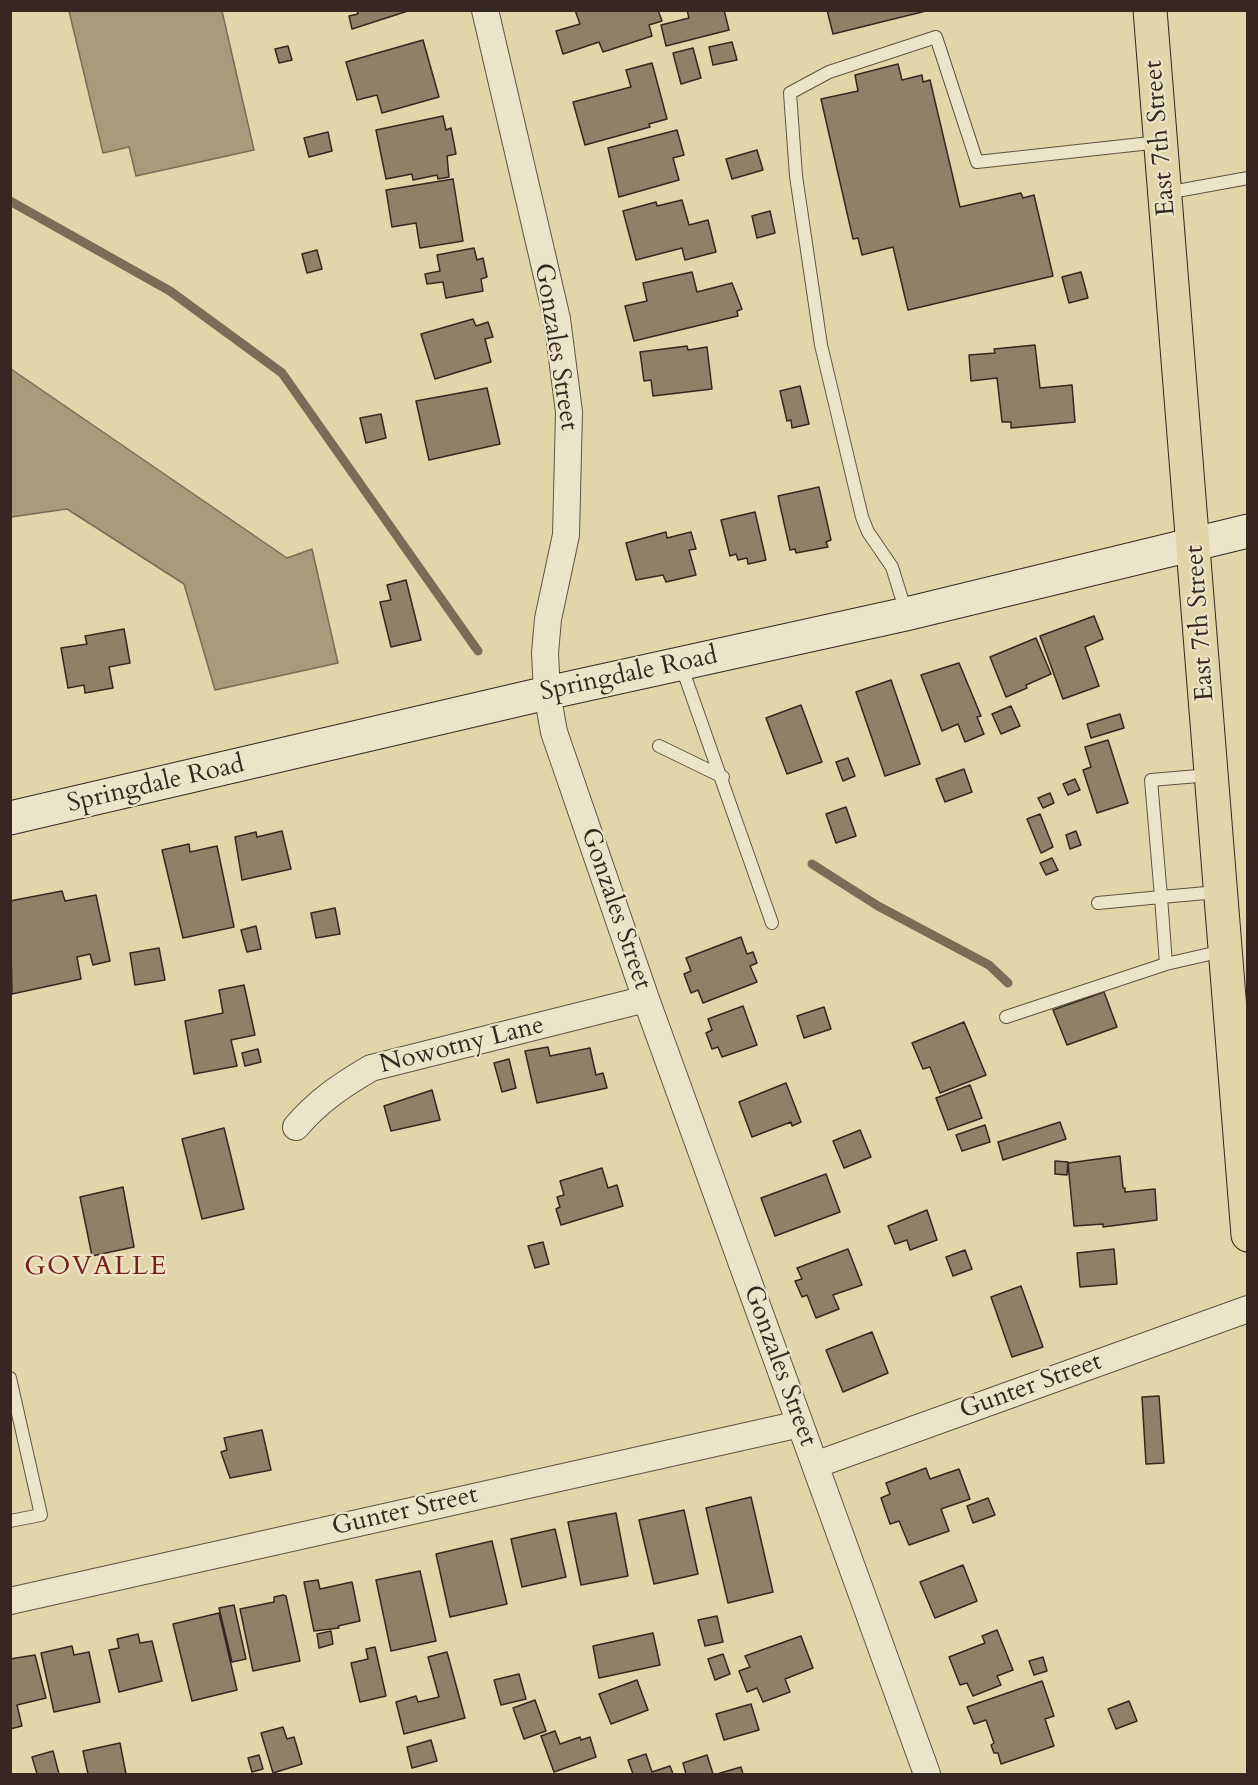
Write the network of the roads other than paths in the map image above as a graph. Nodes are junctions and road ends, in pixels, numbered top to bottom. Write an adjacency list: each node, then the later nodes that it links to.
1 (485, 10): 10 (street, Gonzales Street)
2 (1150, 10): 3 (main road, East 7th Street)
3 (1161, 142): 5 (main road, East 7th Street); 8 (lane)
4 (1248, 178): 5 (lane)
5 (1165, 193): 7 (main road, East 7th Street)
6 (1248, 531): 7 (main road, Springdale Road)
7 (1195, 543): 8 (main road, Springdale Road); 12 (main road, East 7th Street)
8 (906, 614): 9 (main road, Springdale Road)
9 (680, 664): 10 (main road, Springdale Road); 13 (lane)
10 (547, 693): 14 (main road, Springdale Road); 21 (street, Gonzales Street)
11 (659, 746): 13 (lane)
12 (1212, 775): 15 (main road, East 7th Street); 16 (lane)
13 (723, 777): 18 (lane)
14 (10, 818)
15 (1221, 892): 16 (lane); 19 (main road, East 7th Street)
16 (1161, 897): 17 (lane); 20 (lane)
17 (1098, 903)
18 (772, 923)
19 (1226, 950): 20 (lane); 23 (main road, East 7th Street)
20 (1166, 964): 22 (lane)
21 (646, 999): 24 (street, Nowotny Lane); 28 (street, Gonzales Street)
22 (1006, 1017)
23 (1242, 1110): 25 (main road, East 7th Street)
24 (296, 1127)
25 (1247, 1217)
26 (1248, 1309): 29 (street, Gunter Street)
27 (10, 1378): 30 (lane)
28 (800, 1424): 29 (street, Gonzales Street); 31 (street, Gunter Street)
29 (815, 1465): 32 (street, Gonzales Street)
30 (10, 1521)
31 (10, 1601)
32 (927, 1774)

